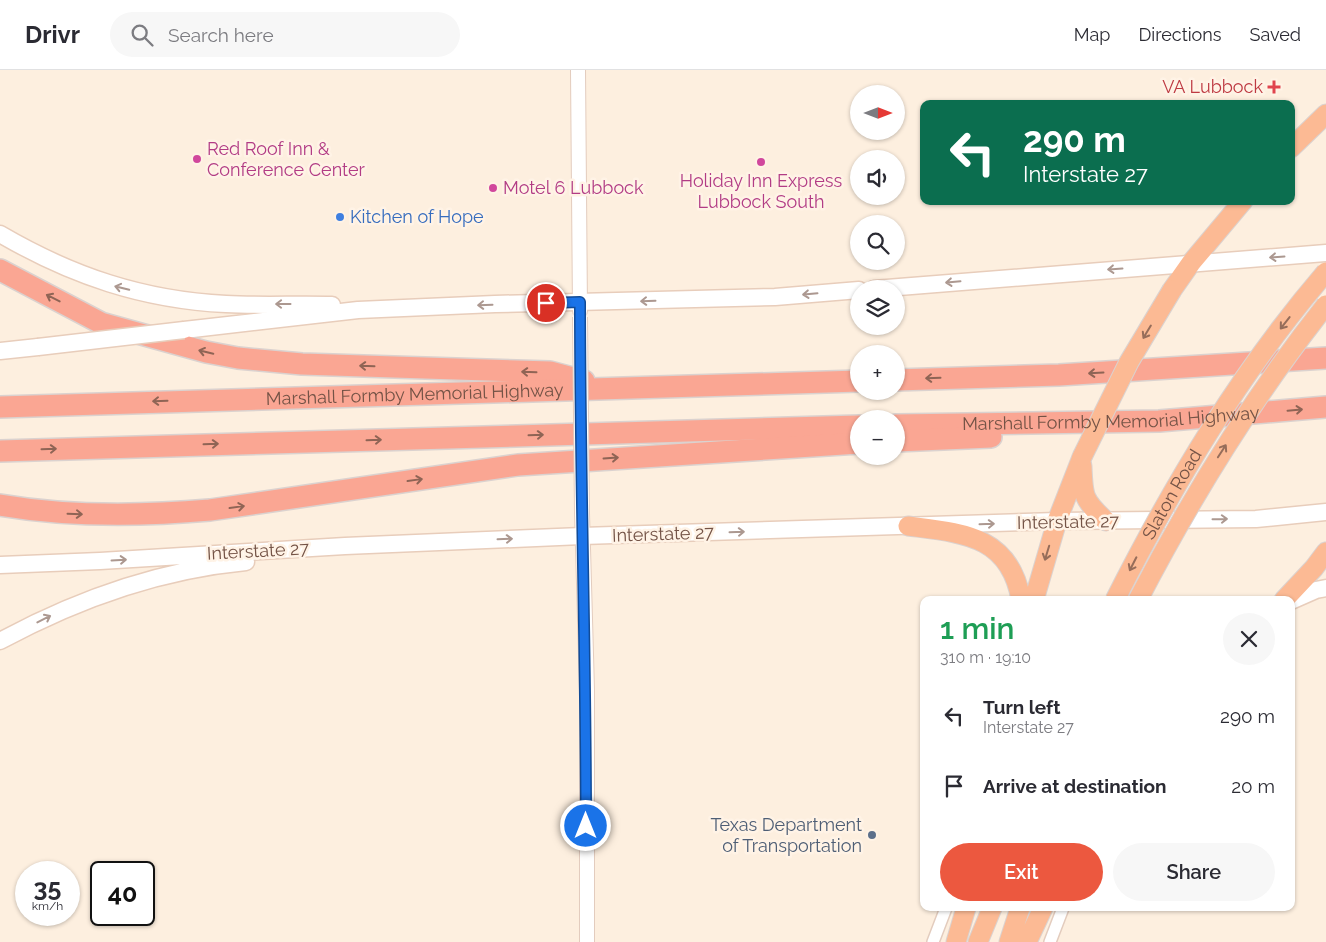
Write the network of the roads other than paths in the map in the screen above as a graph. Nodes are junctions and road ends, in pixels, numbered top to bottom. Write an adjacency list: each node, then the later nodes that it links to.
1 (578, 70): 14 (street)
2 (1326, 114): 3 (highway)
3 (1295, 144)
4 (1241, 205): 7 (highway)
5 (0, 234): 13 (main road, one-way to 5)
6 (1326, 253): 7 (main road, one-way to 7)
7 (1191, 263): 10 (main road, one-way to 10); 28 (highway, one-way to 28, bridge)
8 (0, 270): 19 (highway, one-way to 8)
9 (1326, 272): 41 (highway, Slaton Road, one-way to 41, bridge)
10 (905, 286)
11 (850, 291): 14 (main road, one-way to 14)
12 (1326, 305): 42 (highway, Slaton Road, one-way to 12, bridge)
13 (384, 309): 14 (main road, one-way to 13); 15 (main road, bridge)
14 (580, 310): 34 (street, bridge)
15 (0, 351)
16 (1326, 358): 17 (highway, one-way to 17)
17 (905, 380)
18 (850, 381): 19 (highway, Marshall Formby Memorial Highway)
19 (611, 388): 20 (highway, Marshall Formby Memorial Highway, one-way to 20)
20 (0, 407)
21 (1326, 408): 22 (highway, Marshall Formby Memorial Highway, one-way to 21)
22 (1160, 421): 23 (highway, Marshall Formby Memorial Highway); 25 (highway)
23 (905, 425)
24 (850, 426): 27 (highway, one-way to 24)
25 (905, 440)
26 (850, 444): 29 (highway, one-way to 26)
27 (0, 450)
28 (1082, 457): 31 (highway); 32 (highway)
29 (0, 505)
30 (1326, 512): 31 (main road, Interstate 27, one-way to 30)
31 (1106, 521): 32 (main road, Interstate 27)
32 (1057, 522): 33 (main road, Interstate 27, one-way to 32); 40 (highway, one-way to 40)
33 (908, 526): 34 (main road, Interstate 27, one-way to 33); 39 (highway)
34 (582, 536): 35 (main road, Interstate 27, one-way to 34); 52 (street)
35 (456, 542): 37 (main road, Interstate 27, one-way to 35); 45 (main road, one-way to 35)
36 (1326, 552): 43 (highway)
37 (0, 565)
38 (1326, 588): 44 (main road)
39 (1020, 596)
40 (1035, 596)
41 (1117, 596)
42 (1140, 596)
43 (1288, 596)
44 (1295, 599)
45 (0, 641)
46 (945, 911): 53 (street)
47 (965, 911): 54 (highway)
48 (991, 911): 55 (highway)
49 (1019, 911): 56 (highway)
50 (1042, 911): 57 (highway)
51 (1062, 911): 58 (street)
52 (586, 942)
53 (934, 942)
54 (956, 942)
55 (978, 942)
56 (1009, 942)
57 (1027, 942)
58 (1050, 942)

